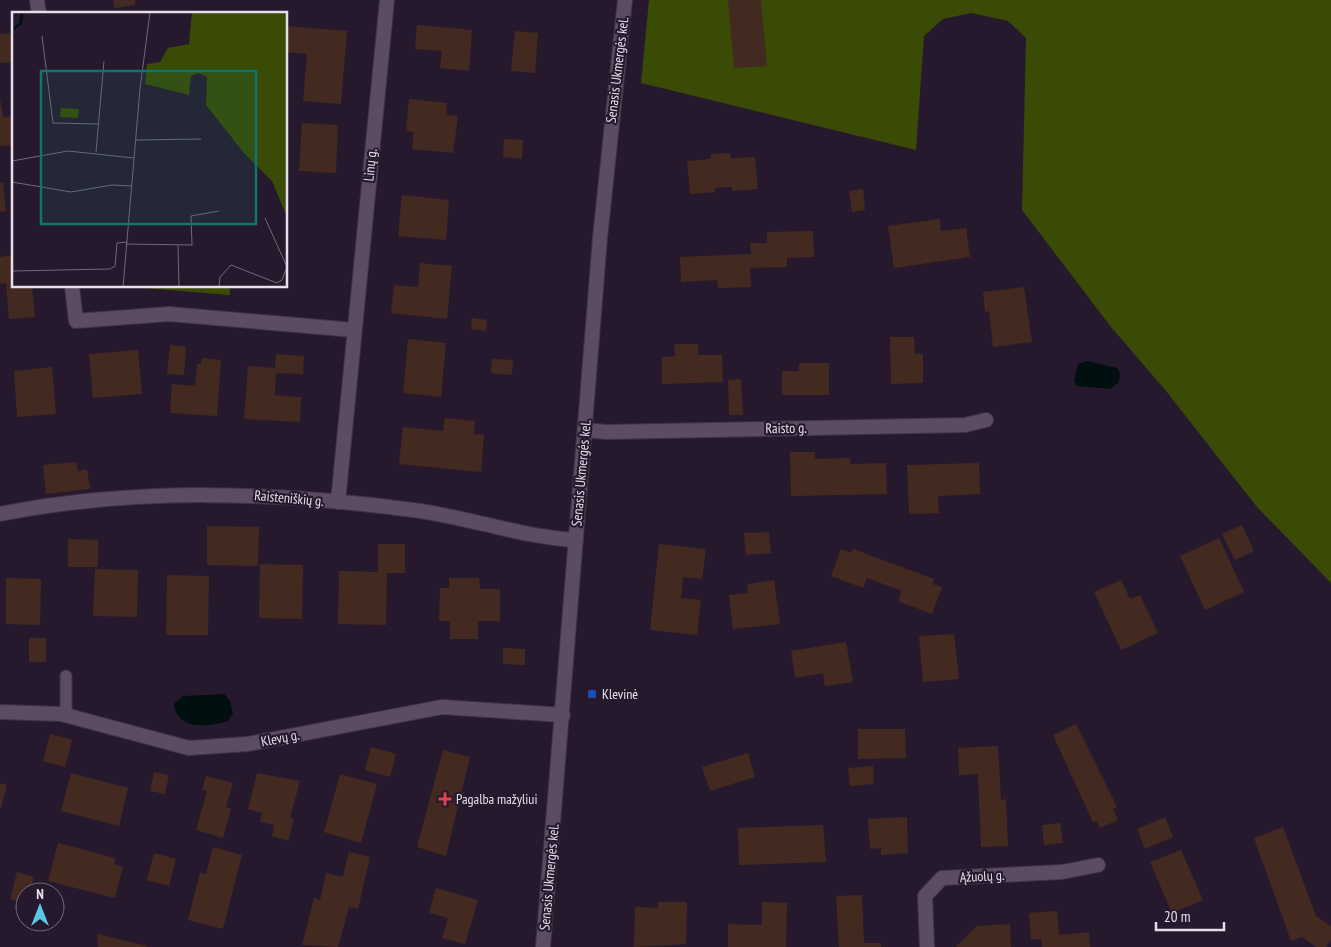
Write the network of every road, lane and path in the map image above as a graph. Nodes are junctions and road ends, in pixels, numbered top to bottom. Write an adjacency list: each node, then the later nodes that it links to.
1 (387, 0): 4 (street, Linų g.)
2 (625, 0): 6 (street, Senasis Ukmergės kel.)
3 (72, 288): 4 (street)
4 (354, 330): 7 (street, Linų g.)
5 (986, 420): 6 (street, Raisto g.)
6 (585, 430): 9 (street, Senasis Ukmergės kel.)
7 (338, 502): 8 (street, Raisteniškių g.); 9 (street, Raisteniškių g.)
8 (0, 514)
9 (576, 540): 13 (street, Senasis Ukmergės kel.)
10 (66, 676): 12 (lane)
11 (0, 712): 12 (street, Klevų g.)
12 (66, 715): 13 (street, Klevų g.)
13 (563, 715): 15 (street, Senasis Ukmergės kel.)
14 (1098, 865): 16 (street, Ąžuolų g.)
15 (543, 947)
16 (927, 947)

